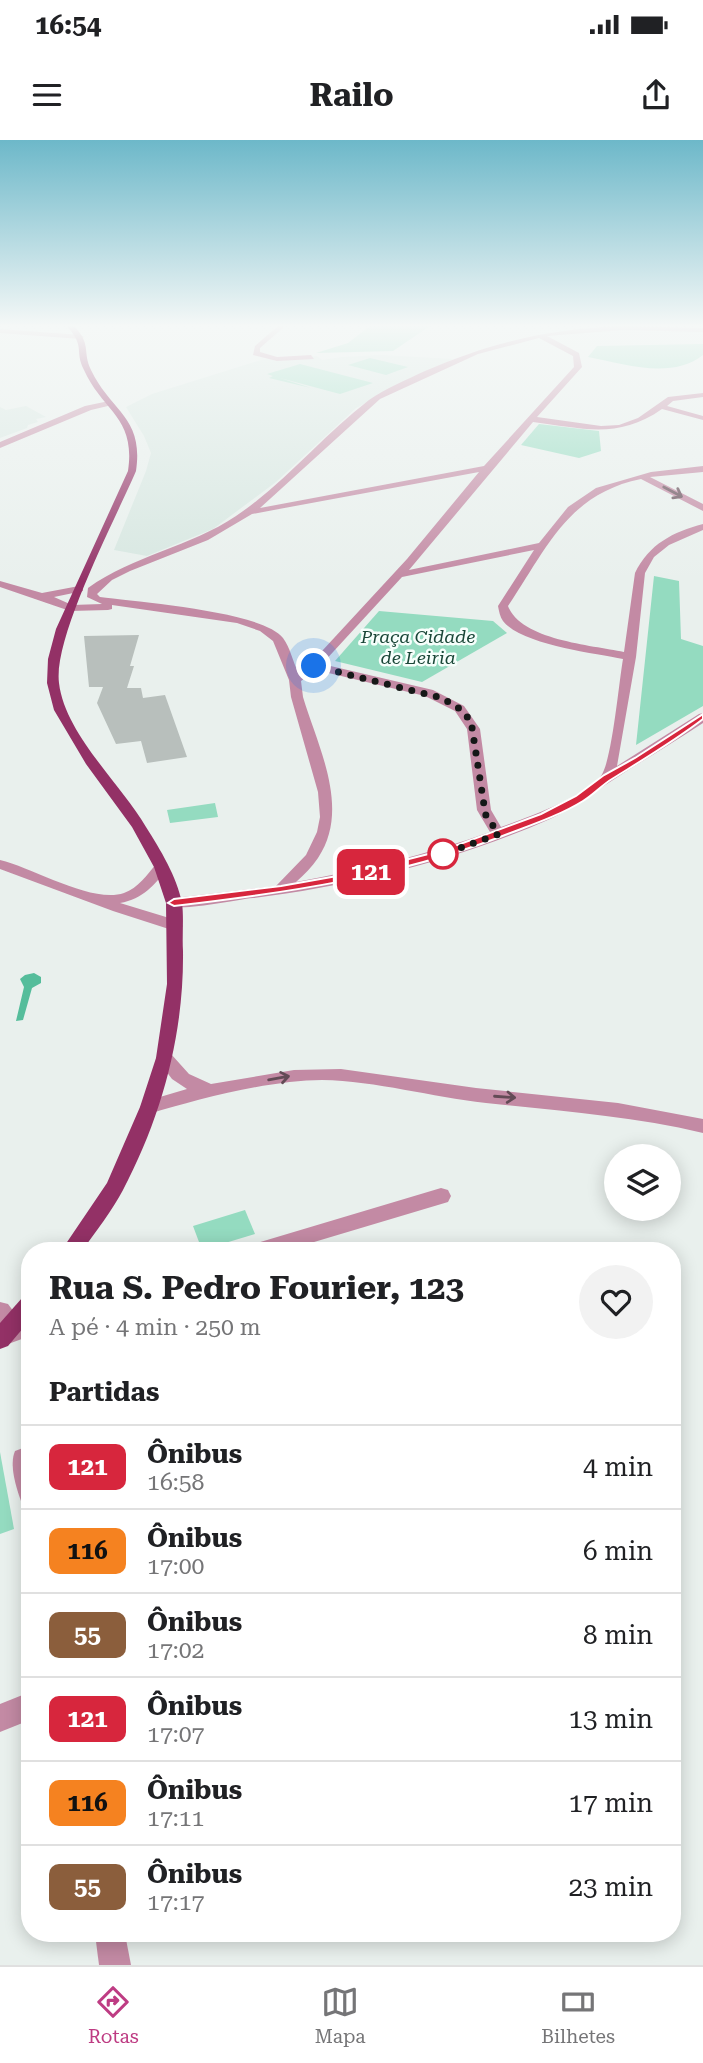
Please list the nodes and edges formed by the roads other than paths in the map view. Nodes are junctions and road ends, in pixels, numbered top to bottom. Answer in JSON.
{"nodes":[{"id":1,"x":80,"y":411,"type":"edge"},
{"id":2,"x":114,"y":411,"type":"edge"},
{"id":3,"x":361,"y":411,"type":"edge"},
{"id":4,"x":537,"y":411,"type":"edge"},
{"id":5,"x":652,"y":411,"type":"edge"},
{"id":6,"x":678,"y":411,"type":"edge"},
{"id":7,"x":703,"y":418,"type":"edge"},
{"id":8,"x":530,"y":419,"type":"junction"},
{"id":9,"x":0,"y":445,"type":"edge"},
{"id":10,"x":487,"y":468,"type":"junction"},
{"id":11,"x":703,"y":470,"type":"edge"},
{"id":12,"x":643,"y":477,"type":"junction"},
{"id":13,"x":703,"y":508,"type":"edge"},
{"id":14,"x":249,"y":511,"type":"junction"},
{"id":15,"x":703,"y":527,"type":"edge"},
{"id":16,"x":545,"y":544,"type":"junction"},
{"id":17,"x":120,"y":573,"type":"junction"},
{"id":18,"x":86,"y":575,"type":"junction"},
{"id":19,"x":396,"y":575,"type":"junction"},
{"id":20,"x":0,"y":583,"type":"edge"},
{"id":21,"x":79,"y":589,"type":"junction"},
{"id":22,"x":42,"y":596,"type":"junction"},
{"id":23,"x":94,"y":603,"type":"junction"},
{"id":24,"x":70,"y":608,"type":"junction"},
{"id":25,"x":630,"y":657,"type":"junction"},
{"id":26,"x":314,"y":666,"type":"junction"},
{"id":27,"x":295,"y":680,"type":"junction"},
{"id":28,"x":703,"y":717,"type":"edge"},
{"id":29,"x":617,"y":743,"type":"junction"},
{"id":30,"x":648,"y":754,"type":"junction"},
{"id":31,"x":608,"y":777,"type":"junction"},
{"id":32,"x":499,"y":834,"type":"junction"},
{"id":33,"x":312,"y":857,"type":"junction"},
{"id":34,"x":0,"y":864,"type":"edge"},
{"id":35,"x":161,"y":867,"type":"junction"},
{"id":36,"x":354,"y":877,"type":"junction"},
{"id":37,"x":281,"y":890,"type":"junction"},
{"id":38,"x":98,"y":898,"type":"junction"},
{"id":39,"x":174,"y":903,"type":"junction"},
{"id":40,"x":175,"y":926,"type":"junction"},
{"id":41,"x":165,"y":1058,"type":"junction"},
{"id":42,"x":212,"y":1091,"type":"junction"},
{"id":43,"x":149,"y":1107,"type":"junction"},
{"id":44,"x":703,"y":1126,"type":"edge"},
{"id":45,"x":441,"y":1196,"type":"dead end"},
{"id":46,"x":77,"y":1242,"type":"edge"},
{"id":47,"x":287,"y":1242,"type":"edge"},
{"id":48,"x":21,"y":1314,"type":"edge"},
{"id":49,"x":7,"y":1329,"type":"edge"},
{"id":50,"x":21,"y":1710,"type":"edge"},
{"id":51,"x":0,"y":1718,"type":"edge"},
{"id":52,"x":112,"y":1942,"type":"edge"},
{"id":53,"x":116,"y":1965,"type":"edge"}],
"edges":[{"from":1,"to":9,"type":"street"},
{"from":2,"to":18,"type":"main road"},
{"from":3,"to":14,"type":"street"},
{"from":4,"to":8,"type":"street"},
{"from":5,"to":8,"type":"street"},
{"from":6,"to":7,"type":"street"},
{"from":8,"to":10,"type":"street"},
{"from":10,"to":14,"type":"street"},
{"from":10,"to":19,"type":"street"},
{"from":11,"to":12,"type":"street"},
{"from":12,"to":13,"type":"street","one_way":true},
{"from":12,"to":16,"type":"street"},
{"from":14,"to":17,"type":"street"},
{"from":15,"to":25,"type":"street"},
{"from":16,"to":19,"type":"street"},
{"from":16,"to":25,"type":"street"},
{"from":17,"to":18,"type":"street"},
{"from":17,"to":23,"type":"street"},
{"from":18,"to":21,"type":"main road"},
{"from":19,"to":26,"type":"street"},
{"from":20,"to":22,"type":"street"},
{"from":21,"to":22,"type":"street"},
{"from":21,"to":24,"type":"main road"},
{"from":22,"to":24,"type":"street"},
{"from":23,"to":24,"type":"street"},
{"from":23,"to":27,"type":"street"},
{"from":24,"to":35,"type":"main road"},
{"from":25,"to":29,"type":"street"},
{"from":26,"to":27,"type":"street"},
{"from":26,"to":32,"type":"street"},
{"from":27,"to":33,"type":"street"},
{"from":28,"to":30,"type":"street"},
{"from":29,"to":30,"type":"street"},
{"from":29,"to":31,"type":"street"},
{"from":30,"to":31,"type":"street"},
{"from":31,"to":32,"type":"street"},
{"from":32,"to":36,"type":"street"},
{"from":33,"to":36,"type":"street"},
{"from":33,"to":37,"type":"street"},
{"from":34,"to":38,"type":"street"},
{"from":35,"to":38,"type":"street"},
{"from":35,"to":39,"type":"main road"},
{"from":36,"to":37,"type":"street"},
{"from":37,"to":39,"type":"street"},
{"from":38,"to":40,"type":"street"},
{"from":39,"to":40,"type":"main road"},
{"from":40,"to":41,"type":"main road"},
{"from":41,"to":42,"type":"street"},
{"from":41,"to":43,"type":"main road"},
{"from":42,"to":43,"type":"street"},
{"from":42,"to":44,"type":"street","one_way":true},
{"from":43,"to":46,"type":"main road"},
{"from":45,"to":47,"type":"street"},
{"from":48,"to":49,"type":"main road"},
{"from":50,"to":51,"type":"street"},
{"from":52,"to":53,"type":"street"}]}
